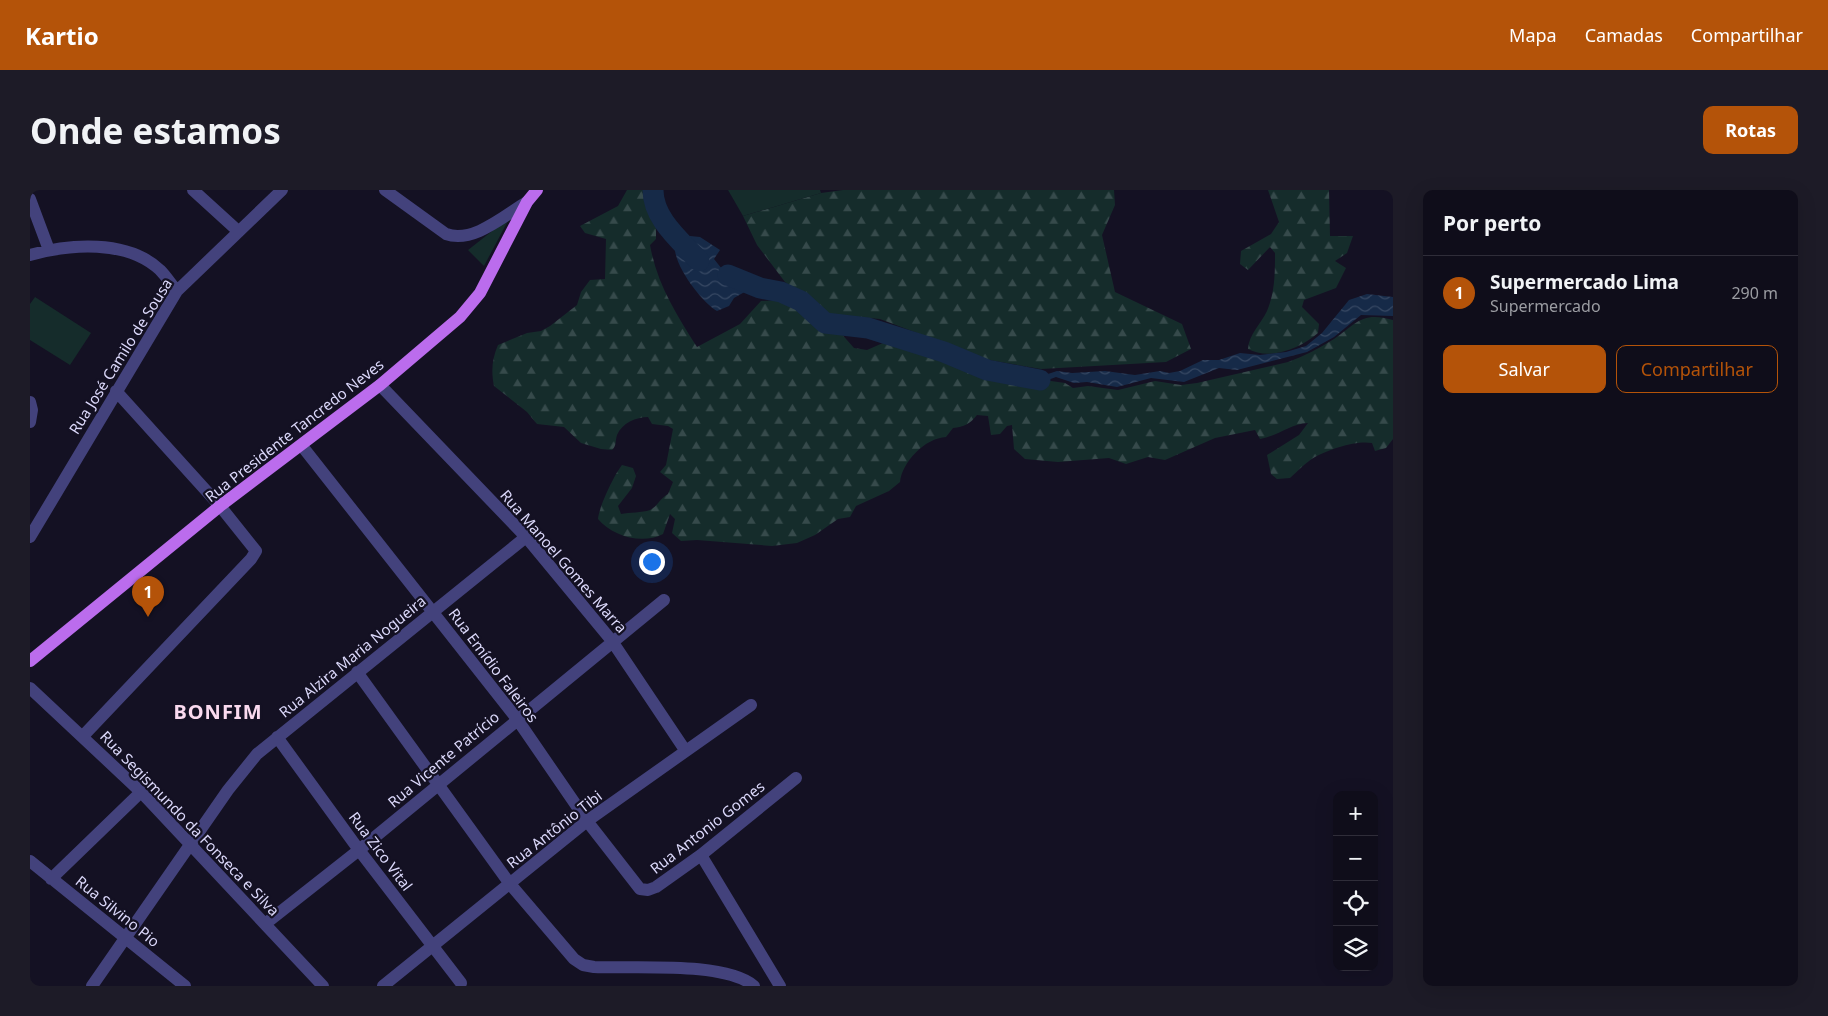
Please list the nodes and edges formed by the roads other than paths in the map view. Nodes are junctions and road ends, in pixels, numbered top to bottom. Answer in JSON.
{"nodes":[{"id":1,"x":193,"y":190,"type":"edge"},
{"id":2,"x":282,"y":190,"type":"edge"},
{"id":3,"x":386,"y":190,"type":"edge"},
{"id":4,"x":531,"y":194,"type":"edge"},
{"id":5,"x":30,"y":199,"type":"edge"},
{"id":6,"x":238,"y":231,"type":"junction"},
{"id":7,"x":49,"y":250,"type":"junction"},
{"id":8,"x":30,"y":255,"type":"edge"},
{"id":9,"x":177,"y":291,"type":"junction"},
{"id":10,"x":380,"y":385,"type":"junction"},
{"id":11,"x":116,"y":391,"type":"junction"},
{"id":12,"x":30,"y":402,"type":"edge"},
{"id":13,"x":30,"y":422,"type":"edge"},
{"id":14,"x":302,"y":446,"type":"junction"},
{"id":15,"x":220,"y":506,"type":"junction"},
{"id":16,"x":30,"y":536,"type":"edge"},
{"id":17,"x":526,"y":537,"type":"junction"},
{"id":18,"x":664,"y":600,"type":"dead end"},
{"id":19,"x":434,"y":612,"type":"junction"},
{"id":20,"x":612,"y":641,"type":"junction"},
{"id":21,"x":30,"y":661,"type":"edge"},
{"id":22,"x":357,"y":672,"type":"junction"},
{"id":23,"x":30,"y":688,"type":"edge"},
{"id":24,"x":751,"y":706,"type":"dead end"},
{"id":25,"x":517,"y":719,"type":"junction"},
{"id":26,"x":83,"y":736,"type":"junction"},
{"id":27,"x":277,"y":737,"type":"junction"},
{"id":28,"x":685,"y":750,"type":"junction"},
{"id":29,"x":796,"y":778,"type":"dead end"},
{"id":30,"x":438,"y":784,"type":"junction"},
{"id":31,"x":141,"y":792,"type":"junction"},
{"id":32,"x":587,"y":821,"type":"junction"},
{"id":33,"x":190,"y":845,"type":"junction"},
{"id":34,"x":358,"y":850,"type":"junction"},
{"id":35,"x":701,"y":854,"type":"junction"},
{"id":36,"x":30,"y":861,"type":"edge"},
{"id":37,"x":51,"y":878,"type":"junction"},
{"id":38,"x":510,"y":884,"type":"junction"},
{"id":39,"x":636,"y":885,"type":"joint"},
{"id":40,"x":265,"y":924,"type":"junction"},
{"id":41,"x":124,"y":938,"type":"junction"},
{"id":42,"x":433,"y":945,"type":"junction"},
{"id":43,"x":462,"y":983,"type":"dead end"},
{"id":44,"x":92,"y":986,"type":"edge"},
{"id":45,"x":185,"y":986,"type":"edge"},
{"id":46,"x":323,"y":986,"type":"edge"},
{"id":47,"x":383,"y":986,"type":"edge"},
{"id":48,"x":754,"y":986,"type":"edge"},
{"id":49,"x":780,"y":986,"type":"edge"}],
"edges":[{"from":1,"to":6,"type":"street"},
{"from":2,"to":6,"type":"street","name":"Rua José Camilo de Sousa"},
{"from":3,"to":4,"type":"street"},
{"from":4,"to":10,"type":"main road","name":"Rua Presidente Tancredo Neves"},
{"from":5,"to":7,"type":"street"},
{"from":6,"to":9,"type":"street","name":"Rua José Camilo de Sousa"},
{"from":7,"to":8,"type":"street"},
{"from":7,"to":9,"type":"street"},
{"from":9,"to":11,"type":"street","name":"Rua José Camilo de Sousa"},
{"from":10,"to":14,"type":"main road","name":"Rua Presidente Tancredo Neves"},
{"from":10,"to":17,"type":"street","name":"Rua Manoel Gomes Marra"},
{"from":11,"to":15,"type":"street"},
{"from":11,"to":16,"type":"street","name":"Rua José Camilo de Sousa"},
{"from":12,"to":13,"type":"street"},
{"from":14,"to":15,"type":"main road","name":"Rua Presidente Tancredo Neves"},
{"from":14,"to":19,"type":"street","name":"Rua Emídio Faleiros"},
{"from":15,"to":21,"type":"main road","name":"Rua Presidente Tancredo Neves"},
{"from":15,"to":26,"type":"street"},
{"from":17,"to":19,"type":"street","name":"Rua Alzira Maria Nogueira"},
{"from":17,"to":20,"type":"street","name":"Rua Manoel Gomes Marra"},
{"from":18,"to":20,"type":"street","name":"Rua Vicente Patrício"},
{"from":19,"to":22,"type":"street","name":"Rua Alzira Maria Nogueira"},
{"from":19,"to":25,"type":"street","name":"Rua Emídio Faleiros"},
{"from":20,"to":25,"type":"street","name":"Rua Vicente Patrício"},
{"from":20,"to":28,"type":"street","name":"Rua Manoel Gomes Marra"},
{"from":22,"to":27,"type":"street","name":"Rua Alzira Maria Nogueira"},
{"from":22,"to":30,"type":"street"},
{"from":23,"to":26,"type":"street","name":"Rua Segismundo da Fonseca e Silva"},
{"from":24,"to":28,"type":"street","name":"Rua Antônio Tibi"},
{"from":25,"to":30,"type":"street","name":"Rua Vicente Patrício"},
{"from":25,"to":32,"type":"street","name":"Rua Emídio Faleiros"},
{"from":26,"to":31,"type":"street","name":"Rua Segismundo da Fonseca e Silva"},
{"from":27,"to":33,"type":"street","name":"Rua Alzira Maria Nogueira"},
{"from":27,"to":34,"type":"street","name":"Rua Zico Vital"},
{"from":28,"to":32,"type":"street","name":"Rua Antônio Tibi"},
{"from":29,"to":35,"type":"street","name":"Rua Antonio Gomes"},
{"from":30,"to":34,"type":"street","name":"Rua Vicente Patrício"},
{"from":30,"to":38,"type":"street"},
{"from":31,"to":33,"type":"street","name":"Rua Segismundo da Fonseca e Silva"},
{"from":31,"to":37,"type":"street"},
{"from":32,"to":38,"type":"street","name":"Rua Antônio Tibi"},
{"from":32,"to":39,"type":"street","name":"Rua Emídio Faleiros"},
{"from":33,"to":40,"type":"street","name":"Rua Segismundo da Fonseca e Silva"},
{"from":33,"to":41,"type":"street","name":"Rua Alzira Maria Nogueira"},
{"from":34,"to":40,"type":"street","name":"Rua Vicente Patrício"},
{"from":34,"to":42,"type":"street","name":"Rua Zico Vital"},
{"from":35,"to":39,"type":"street","name":"Rua Antonio Gomes"},
{"from":35,"to":49,"type":"street"},
{"from":36,"to":37,"type":"street","name":"Rua Silvino Pio"},
{"from":37,"to":41,"type":"street","name":"Rua Silvino Pio"},
{"from":38,"to":42,"type":"street","name":"Rua Antônio Tibi"},
{"from":38,"to":48,"type":"street"},
{"from":40,"to":46,"type":"street","name":"Rua Segismundo da Fonseca e Silva"},
{"from":41,"to":44,"type":"street","name":"Rua Alzira Maria Nogueira"},
{"from":41,"to":45,"type":"street","name":"Rua Silvino Pio"},
{"from":42,"to":43,"type":"street","name":"Rua Zico Vital"},
{"from":42,"to":47,"type":"street","name":"Rua Antônio Tibi"}]}
